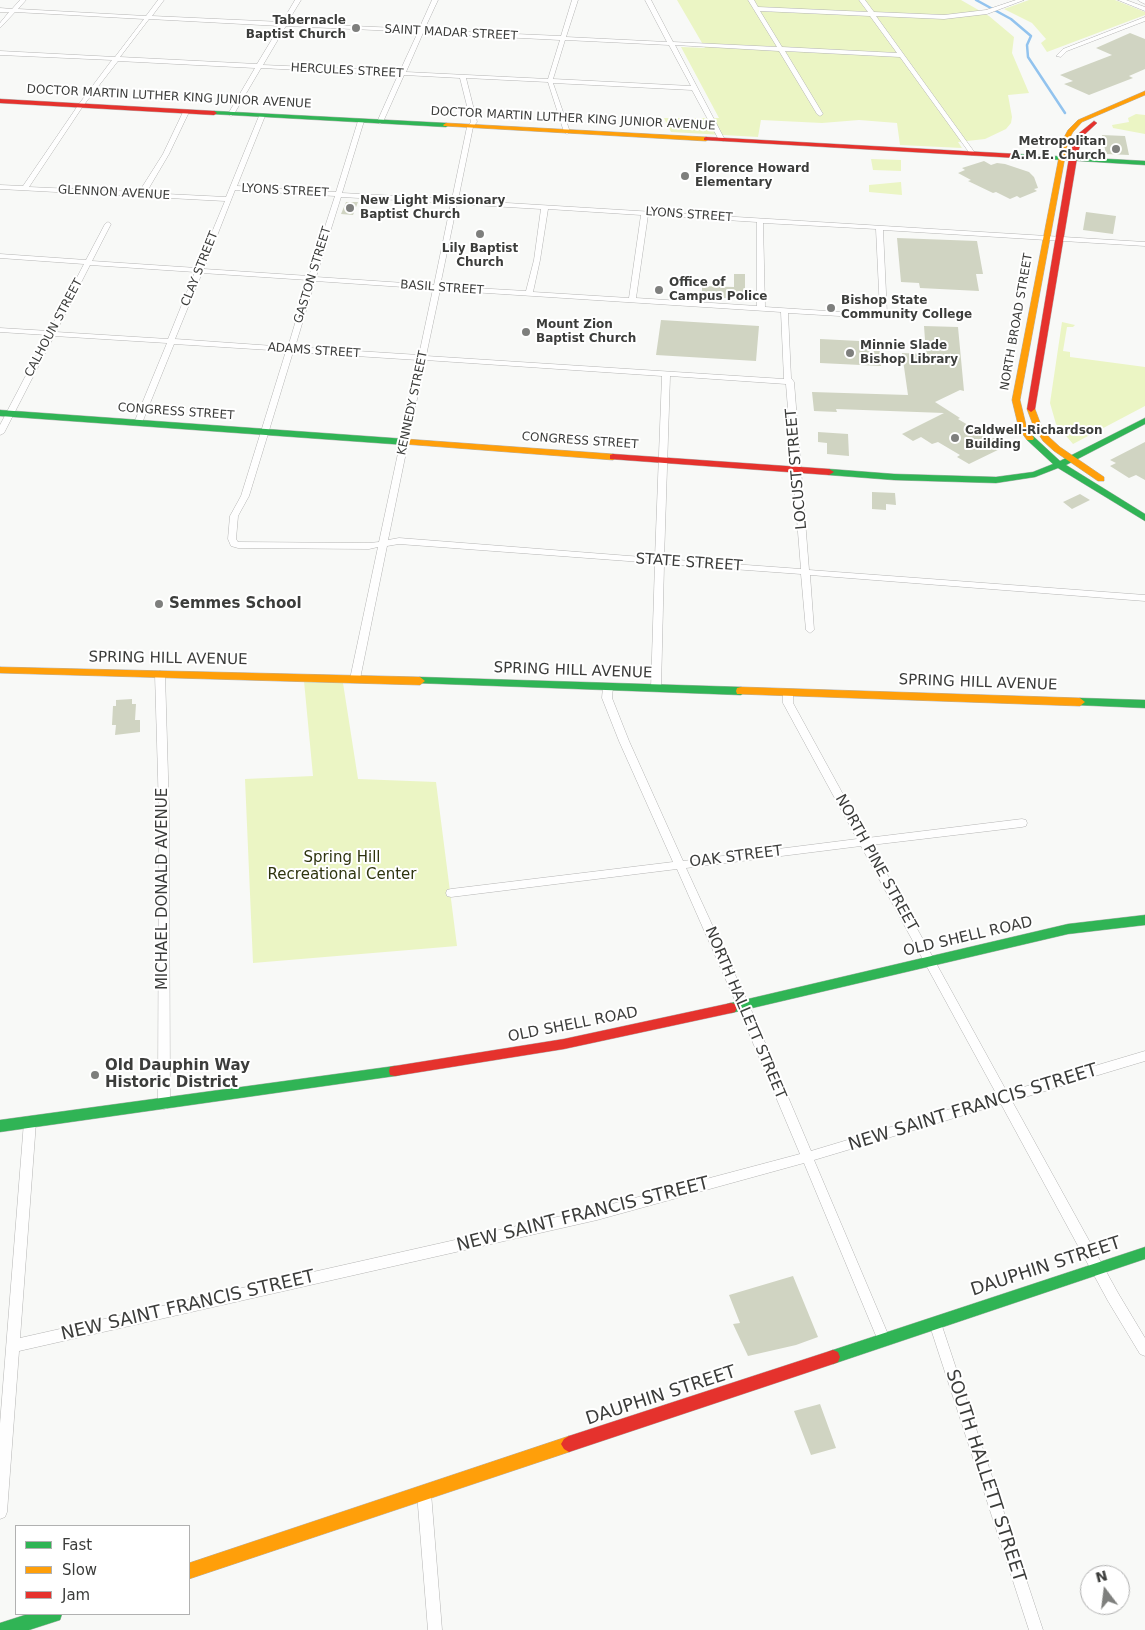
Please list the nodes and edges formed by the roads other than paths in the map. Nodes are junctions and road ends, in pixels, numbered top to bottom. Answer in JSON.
{"nodes":[{"id":1,"x":23,"y":0,"type":"edge"},
{"id":2,"x":161,"y":0,"type":"edge"},
{"id":3,"x":298,"y":0,"type":"edge"},
{"id":4,"x":436,"y":0,"type":"edge"},
{"id":5,"x":575,"y":0,"type":"edge"},
{"id":6,"x":648,"y":0,"type":"edge"},
{"id":7,"x":751,"y":0,"type":"edge"},
{"id":8,"x":862,"y":0,"type":"edge"},
{"id":9,"x":1021,"y":0,"type":"edge"},
{"id":10,"x":1121,"y":0,"type":"edge"},
{"id":11,"x":1141,"y":0,"type":"edge"},
{"id":12,"x":1145,"y":2,"type":"edge"},
{"id":13,"x":756,"y":9,"type":"junction"},
{"id":14,"x":0,"y":10,"type":"edge"},
{"id":15,"x":1145,"y":10,"type":"edge"},
{"id":16,"x":13,"y":11,"type":"junction"},
{"id":17,"x":872,"y":14,"type":"junction"},
{"id":18,"x":148,"y":17,"type":"junction"},
{"id":19,"x":1145,"y":19,"type":"edge"},
{"id":20,"x":284,"y":24,"type":"junction"},
{"id":21,"x":0,"y":26,"type":"edge"},
{"id":22,"x":421,"y":31,"type":"junction"},
{"id":23,"x":562,"y":38,"type":"junction"},
{"id":24,"x":671,"y":44,"type":"junction"},
{"id":25,"x":782,"y":49,"type":"junction"},
{"id":26,"x":0,"y":53,"type":"edge"},
{"id":27,"x":902,"y":55,"type":"junction"},
{"id":28,"x":1059,"y":56,"type":"dead end"},
{"id":29,"x":117,"y":59,"type":"junction"},
{"id":30,"x":259,"y":66,"type":"junction"},
{"id":31,"x":402,"y":74,"type":"junction"},
{"id":32,"x":462,"y":77,"type":"junction"},
{"id":33,"x":550,"y":81,"type":"junction"},
{"id":34,"x":694,"y":88,"type":"junction"},
{"id":35,"x":1145,"y":93,"type":"edge"},
{"id":36,"x":1145,"y":100,"type":"edge"},
{"id":37,"x":0,"y":101,"type":"edge"},
{"id":38,"x":82,"y":105,"type":"junction"},
{"id":39,"x":186,"y":112,"type":"junction"},
{"id":40,"x":231,"y":114,"type":"junction"},
{"id":41,"x":820,"y":114,"type":"dead end"},
{"id":42,"x":262,"y":116,"type":"junction"},
{"id":43,"x":361,"y":121,"type":"junction"},
{"id":44,"x":380,"y":122,"type":"junction"},
{"id":45,"x":470,"y":127,"type":"junction"},
{"id":46,"x":567,"y":132,"type":"junction"},
{"id":47,"x":722,"y":140,"type":"junction"},
{"id":48,"x":974,"y":154,"type":"junction"},
{"id":49,"x":1067,"y":159,"type":"junction"},
{"id":50,"x":1145,"y":163,"type":"edge"},
{"id":51,"x":0,"y":188,"type":"edge"},
{"id":52,"x":233,"y":188,"type":"junction"},
{"id":53,"x":24,"y":189,"type":"junction"},
{"id":54,"x":337,"y":194,"type":"junction"},
{"id":55,"x":141,"y":195,"type":"junction"},
{"id":56,"x":228,"y":199,"type":"junction"},
{"id":57,"x":456,"y":201,"type":"junction"},
{"id":58,"x":545,"y":206,"type":"junction"},
{"id":59,"x":645,"y":213,"type":"junction"},
{"id":60,"x":760,"y":220,"type":"junction"},
{"id":61,"x":108,"y":224,"type":"dead end"},
{"id":62,"x":879,"y":227,"type":"junction"},
{"id":63,"x":1046,"y":237,"type":"junction"},
{"id":64,"x":1059,"y":238,"type":"junction"},
{"id":65,"x":1145,"y":244,"type":"edge"},
{"id":66,"x":0,"y":256,"type":"edge"},
{"id":67,"x":88,"y":262,"type":"junction"},
{"id":68,"x":199,"y":270,"type":"junction"},
{"id":69,"x":312,"y":279,"type":"junction"},
{"id":70,"x":438,"y":288,"type":"junction"},
{"id":71,"x":529,"y":293,"type":"junction"},
{"id":72,"x":632,"y":300,"type":"junction"},
{"id":73,"x":760,"y":308,"type":"junction"},
{"id":74,"x":784,"y":310,"type":"junction"},
{"id":75,"x":0,"y":330,"type":"edge"},
{"id":76,"x":51,"y":334,"type":"junction"},
{"id":77,"x":171,"y":342,"type":"junction"},
{"id":78,"x":291,"y":349,"type":"junction"},
{"id":79,"x":423,"y":358,"type":"junction"},
{"id":80,"x":666,"y":374,"type":"junction"},
{"id":81,"x":790,"y":382,"type":"junction"},
{"id":82,"x":5,"y":414,"type":"edge"},
{"id":83,"x":1145,"y":421,"type":"edge"},
{"id":84,"x":138,"y":423,"type":"junction"},
{"id":85,"x":264,"y":432,"type":"junction"},
{"id":86,"x":0,"y":433,"type":"edge"},
{"id":87,"x":405,"y":442,"type":"junction"},
{"id":88,"x":1070,"y":459,"type":"junction"},
{"id":89,"x":662,"y":461,"type":"junction"},
{"id":90,"x":1059,"y":465,"type":"junction"},
{"id":91,"x":797,"y":470,"type":"junction"},
{"id":92,"x":1145,"y":506,"type":"edge"},
{"id":93,"x":1145,"y":518,"type":"edge"},
{"id":94,"x":234,"y":544,"type":"joint"},
{"id":95,"x":384,"y":544,"type":"junction"},
{"id":96,"x":659,"y":560,"type":"junction"},
{"id":97,"x":806,"y":572,"type":"junction"},
{"id":98,"x":1145,"y":598,"type":"edge"},
{"id":99,"x":810,"y":630,"type":"dead end"},
{"id":100,"x":0,"y":670,"type":"edge"},
{"id":101,"x":160,"y":674,"type":"junction"},
{"id":102,"x":355,"y":679,"type":"junction"},
{"id":103,"x":608,"y":687,"type":"junction"},
{"id":104,"x":656,"y":688,"type":"junction"},
{"id":105,"x":788,"y":692,"type":"junction"},
{"id":106,"x":1145,"y":704,"type":"edge"},
{"id":107,"x":1022,"y":822,"type":"dead end"},
{"id":108,"x":864,"y":841,"type":"junction"},
{"id":109,"x":680,"y":864,"type":"junction"},
{"id":110,"x":451,"y":893,"type":"dead end"},
{"id":111,"x":1145,"y":920,"type":"edge"},
{"id":112,"x":930,"y":962,"type":"junction"},
{"id":113,"x":743,"y":1005,"type":"junction"},
{"id":114,"x":1145,"y":1056,"type":"edge"},
{"id":115,"x":1004,"y":1098,"type":"junction"},
{"id":116,"x":164,"y":1104,"type":"junction"},
{"id":117,"x":30,"y":1122,"type":"junction"},
{"id":118,"x":0,"y":1126,"type":"edge"},
{"id":119,"x":807,"y":1157,"type":"junction"},
{"id":120,"x":1145,"y":1253,"type":"edge"},
{"id":121,"x":1097,"y":1269,"type":"junction"},
{"id":122,"x":935,"y":1323,"type":"junction"},
{"id":123,"x":884,"y":1340,"type":"junction"},
{"id":124,"x":13,"y":1346,"type":"junction"},
{"id":125,"x":1145,"y":1350,"type":"edge"},
{"id":126,"x":424,"y":1493,"type":"junction"},
{"id":127,"x":0,"y":1512,"type":"edge"},
{"id":128,"x":190,"y":1571,"type":"edge"},
{"id":129,"x":51,"y":1615,"type":"edge"},
{"id":130,"x":2,"y":1630,"type":"edge"},
{"id":131,"x":436,"y":1630,"type":"edge"},
{"id":132,"x":1036,"y":1630,"type":"edge"}],
"edges":[{"from":1,"to":16,"type":"street"},
{"from":2,"to":18,"type":"street"},
{"from":3,"to":20,"type":"street"},
{"from":4,"to":22,"type":"street"},
{"from":5,"to":23,"type":"street"},
{"from":6,"to":24,"type":"street"},
{"from":7,"to":13,"type":"street"},
{"from":8,"to":17,"type":"street"},
{"from":9,"to":17,"type":"street"},
{"from":10,"to":15,"type":"street"},
{"from":11,"to":12,"type":"street"},
{"from":13,"to":17,"type":"street"},
{"from":13,"to":25,"type":"street"},
{"from":14,"to":16,"type":"street","name":"SAINT MADAR STREET"},
{"from":16,"to":18,"type":"street","name":"SAINT MADAR STREET"},
{"from":16,"to":21,"type":"street"},
{"from":17,"to":27,"type":"street"},
{"from":18,"to":20,"type":"street","name":"SAINT MADAR STREET"},
{"from":18,"to":29,"type":"street"},
{"from":19,"to":28,"type":"street"},
{"from":20,"to":22,"type":"street","name":"SAINT MADAR STREET"},
{"from":20,"to":30,"type":"street"},
{"from":22,"to":23,"type":"street","name":"SAINT MADAR STREET"},
{"from":22,"to":31,"type":"street"},
{"from":23,"to":24,"type":"street","name":"SAINT MADAR STREET"},
{"from":23,"to":33,"type":"street"},
{"from":24,"to":25,"type":"street","name":"SAINT MADAR STREET"},
{"from":24,"to":34,"type":"street"},
{"from":25,"to":27,"type":"street","name":"SAINT MADAR STREET"},
{"from":25,"to":41,"type":"street"},
{"from":26,"to":29,"type":"street","name":"HERCULES STREET"},
{"from":27,"to":48,"type":"street"},
{"from":29,"to":30,"type":"street","name":"HERCULES STREET"},
{"from":29,"to":38,"type":"street"},
{"from":30,"to":31,"type":"street","name":"HERCULES STREET"},
{"from":30,"to":40,"type":"street"},
{"from":31,"to":32,"type":"street","name":"HERCULES STREET"},
{"from":31,"to":44,"type":"street"},
{"from":32,"to":33,"type":"street","name":"HERCULES STREET"},
{"from":32,"to":45,"type":"street","name":"KENNEDY STREET"},
{"from":33,"to":34,"type":"street","name":"HERCULES STREET"},
{"from":33,"to":46,"type":"street"},
{"from":34,"to":47,"type":"street"},
{"from":35,"to":49,"type":"main road"},
{"from":36,"to":49,"type":"main road"},
{"from":37,"to":38,"type":"main road","name":"DOCTOR MARTIN LUTHER KING JUNIOR AVENUE"},
{"from":38,"to":39,"type":"main road","name":"DOCTOR MARTIN LUTHER KING JUNIOR AVENUE"},
{"from":38,"to":53,"type":"street"},
{"from":39,"to":40,"type":"main road","name":"DOCTOR MARTIN LUTHER KING JUNIOR AVENUE"},
{"from":39,"to":55,"type":"street"},
{"from":40,"to":42,"type":"main road","name":"DOCTOR MARTIN LUTHER KING JUNIOR AVENUE"},
{"from":42,"to":43,"type":"main road","name":"DOCTOR MARTIN LUTHER KING JUNIOR AVENUE"},
{"from":42,"to":52,"type":"street","name":"CLAY STREET"},
{"from":43,"to":44,"type":"main road","name":"DOCTOR MARTIN LUTHER KING JUNIOR AVENUE"},
{"from":43,"to":54,"type":"street","name":"GASTON STREET"},
{"from":44,"to":45,"type":"main road","name":"DOCTOR MARTIN LUTHER KING JUNIOR AVENUE"},
{"from":45,"to":46,"type":"main road","name":"DOCTOR MARTIN LUTHER KING JUNIOR AVENUE"},
{"from":45,"to":57,"type":"street","name":"KENNEDY STREET"},
{"from":46,"to":47,"type":"main road","name":"DOCTOR MARTIN LUTHER KING JUNIOR AVENUE"},
{"from":47,"to":48,"type":"main road","name":"DOCTOR MARTIN LUTHER KING JUNIOR AVENUE"},
{"from":48,"to":49,"type":"main road","name":"DOCTOR MARTIN LUTHER KING JUNIOR AVENUE"},
{"from":49,"to":50,"type":"main road","name":"DOCTOR MARTIN LUTHER KING JUNIOR AVENUE"},
{"from":49,"to":63,"type":"main road","name":"NORTH BROAD STREET"},
{"from":49,"to":64,"type":"main road","name":"NORTH BROAD STREET"},
{"from":51,"to":53,"type":"street","name":"GLENNON AVENUE"},
{"from":52,"to":54,"type":"street","name":"LYONS STREET"},
{"from":52,"to":56,"type":"street","name":"CLAY STREET"},
{"from":53,"to":55,"type":"street","name":"GLENNON AVENUE"},
{"from":54,"to":57,"type":"street","name":"LYONS STREET"},
{"from":54,"to":69,"type":"street","name":"GASTON STREET"},
{"from":55,"to":56,"type":"street","name":"GLENNON AVENUE"},
{"from":56,"to":68,"type":"street","name":"CLAY STREET"},
{"from":57,"to":58,"type":"street","name":"LYONS STREET"},
{"from":57,"to":70,"type":"street","name":"KENNEDY STREET"},
{"from":58,"to":59,"type":"street","name":"LYONS STREET"},
{"from":58,"to":71,"type":"street"},
{"from":59,"to":60,"type":"street","name":"LYONS STREET"},
{"from":59,"to":72,"type":"street"},
{"from":60,"to":62,"type":"street","name":"LYONS STREET"},
{"from":60,"to":73,"type":"street"},
{"from":61,"to":67,"type":"street","name":"CALHOUN STREET"},
{"from":62,"to":63,"type":"street","name":"LYONS STREET"},
{"from":62,"to":74,"type":"street","name":"BASIL STREET"},
{"from":63,"to":64,"type":"street","name":"LYONS STREET"},
{"from":63,"to":90,"type":"main road","name":"NORTH BROAD STREET"},
{"from":64,"to":65,"type":"street","name":"LYONS STREET"},
{"from":64,"to":88,"type":"main road","name":"NORTH BROAD STREET"},
{"from":66,"to":67,"type":"street","name":"BASIL STREET"},
{"from":67,"to":68,"type":"street","name":"BASIL STREET"},
{"from":67,"to":76,"type":"street","name":"CALHOUN STREET"},
{"from":68,"to":69,"type":"street","name":"BASIL STREET"},
{"from":68,"to":77,"type":"street","name":"CLAY STREET"},
{"from":69,"to":70,"type":"street","name":"BASIL STREET"},
{"from":69,"to":78,"type":"street","name":"GASTON STREET"},
{"from":70,"to":71,"type":"street","name":"BASIL STREET"},
{"from":70,"to":79,"type":"street","name":"KENNEDY STREET"},
{"from":71,"to":72,"type":"street","name":"BASIL STREET"},
{"from":72,"to":73,"type":"street","name":"BASIL STREET"},
{"from":73,"to":74,"type":"street","name":"BASIL STREET"},
{"from":74,"to":81,"type":"street","name":"LOCUST STREET"},
{"from":75,"to":76,"type":"street","name":"ADAMS STREET"},
{"from":76,"to":77,"type":"street","name":"ADAMS STREET"},
{"from":76,"to":82,"type":"street","name":"CALHOUN STREET"},
{"from":77,"to":78,"type":"street","name":"ADAMS STREET"},
{"from":77,"to":84,"type":"street","name":"CLAY STREET"},
{"from":78,"to":79,"type":"street","name":"ADAMS STREET"},
{"from":78,"to":85,"type":"street","name":"GASTON STREET"},
{"from":79,"to":80,"type":"street","name":"ADAMS STREET"},
{"from":79,"to":87,"type":"street","name":"KENNEDY STREET"},
{"from":80,"to":81,"type":"street"},
{"from":80,"to":89,"type":"street"},
{"from":81,"to":91,"type":"street","name":"LOCUST STREET"},
{"from":82,"to":84,"type":"main road","name":"CONGRESS STREET"},
{"from":82,"to":86,"type":"street","name":"CALHOUN STREET"},
{"from":83,"to":88,"type":"main road","name":"CONGRESS STREET"},
{"from":84,"to":85,"type":"main road","name":"CONGRESS STREET"},
{"from":85,"to":87,"type":"main road","name":"CONGRESS STREET"},
{"from":85,"to":94,"type":"street","name":"GASTON STREET"},
{"from":87,"to":89,"type":"main road","name":"CONGRESS STREET"},
{"from":87,"to":95,"type":"street","name":"KENNEDY STREET"},
{"from":88,"to":90,"type":"main road","name":"CONGRESS STREET"},
{"from":88,"to":92,"type":"main road","name":"NORTH BROAD STREET"},
{"from":89,"to":91,"type":"main road","name":"CONGRESS STREET"},
{"from":89,"to":96,"type":"street"},
{"from":90,"to":91,"type":"main road","name":"CONGRESS STREET"},
{"from":90,"to":93,"type":"main road","name":"NORTH BROAD STREET"},
{"from":91,"to":97,"type":"street","name":"LOCUST STREET"},
{"from":94,"to":95,"type":"street","name":"STATE STREET"},
{"from":95,"to":96,"type":"street","name":"STATE STREET"},
{"from":95,"to":102,"type":"street","name":"KENNEDY STREET"},
{"from":96,"to":97,"type":"street","name":"STATE STREET"},
{"from":96,"to":104,"type":"street"},
{"from":97,"to":98,"type":"street","name":"STATE STREET"},
{"from":97,"to":99,"type":"street","name":"LOCUST STREET"},
{"from":100,"to":101,"type":"main road","name":"SPRING HILL AVENUE"},
{"from":101,"to":102,"type":"main road","name":"SPRING HILL AVENUE"},
{"from":101,"to":116,"type":"street","name":"MICHAEL DONALD AVENUE"},
{"from":102,"to":103,"type":"main road","name":"SPRING HILL AVENUE"},
{"from":103,"to":104,"type":"main road","name":"SPRING HILL AVENUE"},
{"from":103,"to":109,"type":"street","name":"NORTH HALLETT STREET"},
{"from":104,"to":105,"type":"main road","name":"SPRING HILL AVENUE"},
{"from":105,"to":106,"type":"main road","name":"SPRING HILL AVENUE"},
{"from":105,"to":108,"type":"street","name":"NORTH PINE STREET"},
{"from":107,"to":108,"type":"street","name":"OAK STREET"},
{"from":108,"to":109,"type":"street","name":"OAK STREET"},
{"from":108,"to":112,"type":"street","name":"NORTH PINE STREET"},
{"from":109,"to":110,"type":"street","name":"OAK STREET"},
{"from":109,"to":113,"type":"street","name":"NORTH HALLETT STREET"},
{"from":111,"to":112,"type":"main road","name":"OLD SHELL ROAD"},
{"from":112,"to":113,"type":"main road","name":"OLD SHELL ROAD"},
{"from":112,"to":115,"type":"street","name":"NORTH PINE STREET"},
{"from":113,"to":116,"type":"main road","name":"OLD SHELL ROAD"},
{"from":113,"to":119,"type":"street","name":"NORTH HALLETT STREET"},
{"from":114,"to":115,"type":"street","name":"NEW SAINT FRANCIS STREET"},
{"from":115,"to":119,"type":"street","name":"NEW SAINT FRANCIS STREET"},
{"from":115,"to":121,"type":"street","name":"NORTH PINE STREET"},
{"from":116,"to":117,"type":"main road","name":"OLD SHELL ROAD"},
{"from":117,"to":118,"type":"main road","name":"OLD SHELL ROAD"},
{"from":117,"to":124,"type":"street"},
{"from":119,"to":123,"type":"street","name":"NORTH HALLETT STREET"},
{"from":119,"to":124,"type":"street","name":"NEW SAINT FRANCIS STREET"},
{"from":120,"to":121,"type":"main road","name":"DAUPHIN STREET"},
{"from":121,"to":122,"type":"main road","name":"DAUPHIN STREET"},
{"from":121,"to":125,"type":"street","name":"NORTH PINE STREET"},
{"from":122,"to":123,"type":"main road","name":"DAUPHIN STREET"},
{"from":122,"to":132,"type":"street","name":"SOUTH HALLETT STREET"},
{"from":123,"to":126,"type":"main road","name":"DAUPHIN STREET"},
{"from":124,"to":127,"type":"street"},
{"from":126,"to":128,"type":"main road","name":"DAUPHIN STREET"},
{"from":126,"to":131,"type":"street"},
{"from":129,"to":130,"type":"main road"}]}
